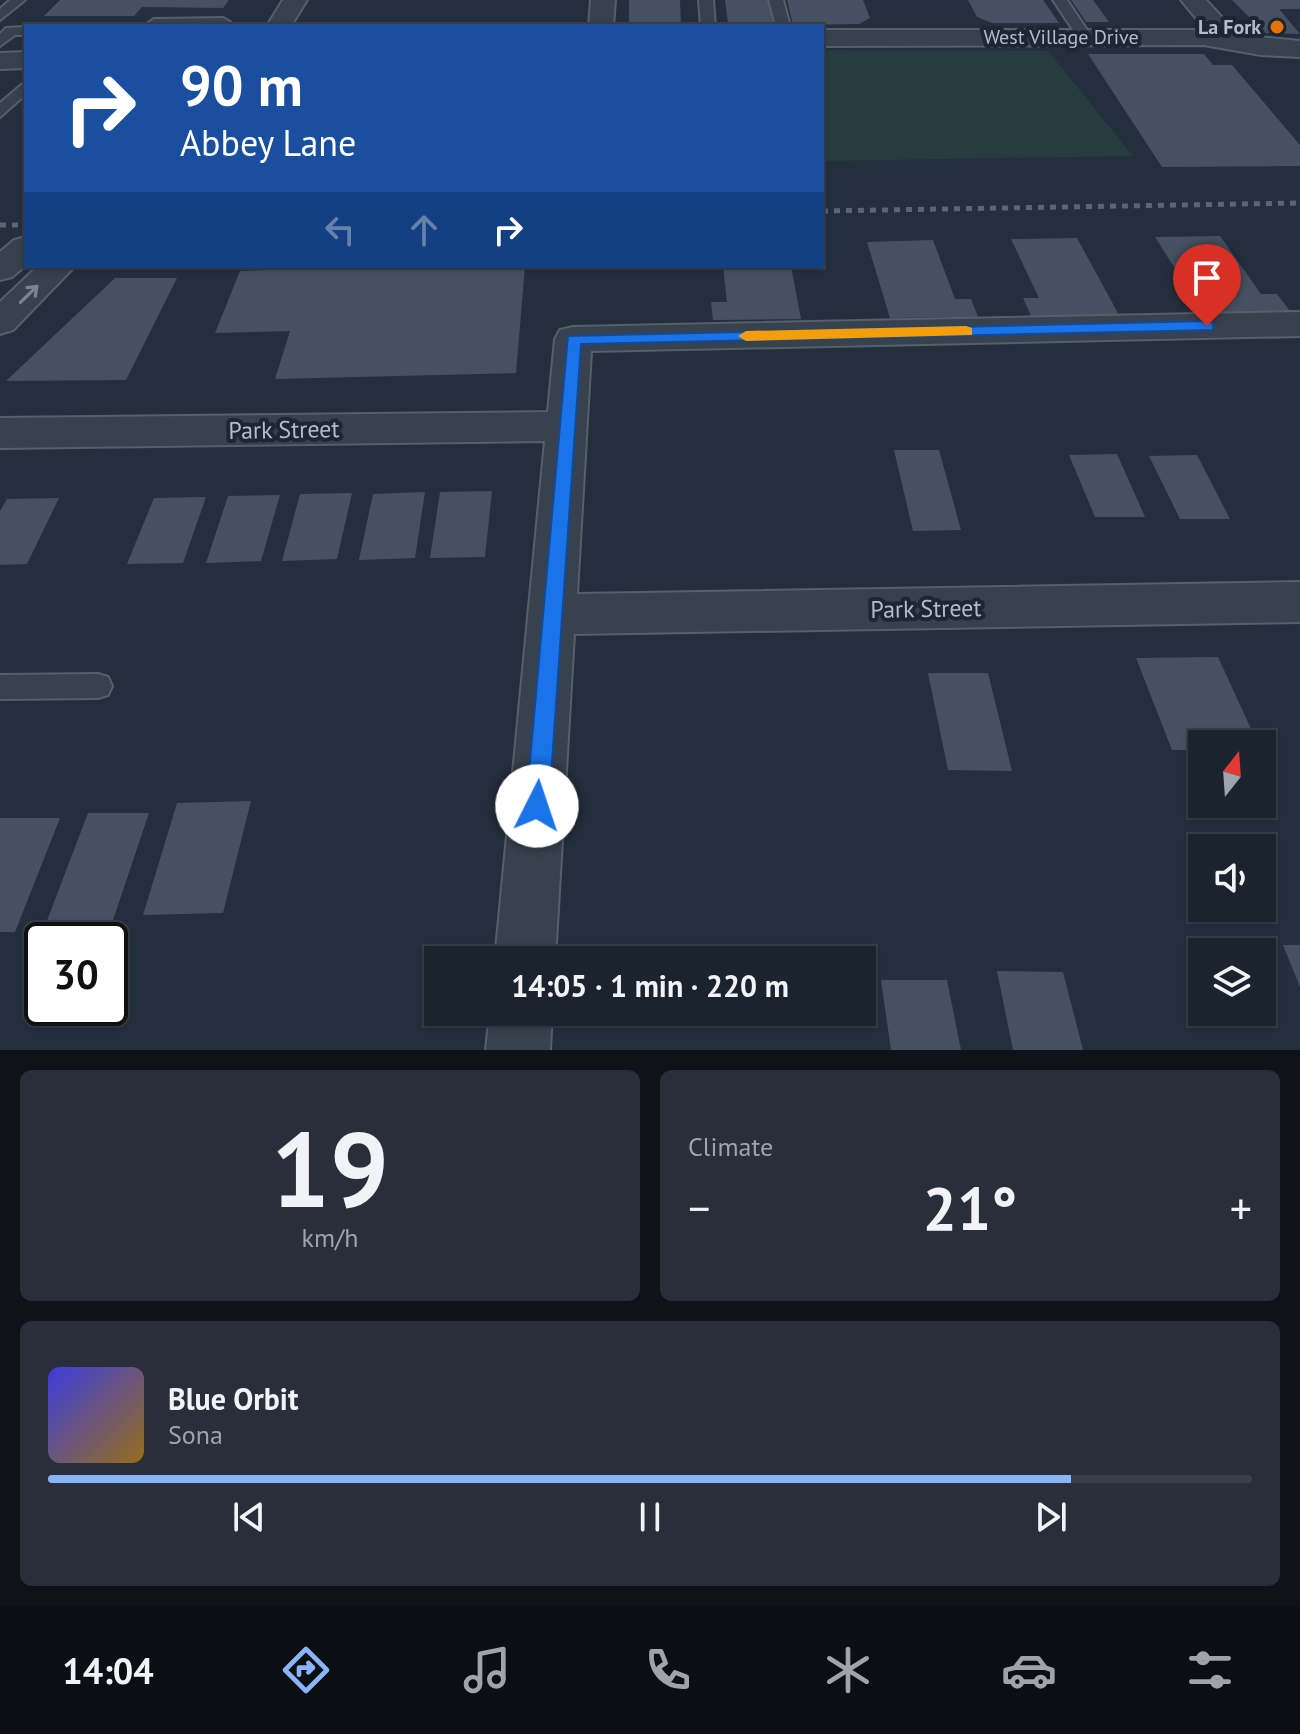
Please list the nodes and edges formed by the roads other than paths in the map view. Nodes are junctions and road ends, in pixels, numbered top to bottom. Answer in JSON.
{"nodes":[{"id":1,"x":18,"y":0,"type":"edge"},
{"id":2,"x":295,"y":0,"type":"edge"},
{"id":3,"x":603,"y":0,"type":"edge"},
{"id":4,"x":706,"y":0,"type":"edge"},
{"id":5,"x":776,"y":0,"type":"edge"},
{"id":6,"x":1060,"y":0,"type":"edge"},
{"id":7,"x":1193,"y":0,"type":"edge"},
{"id":8,"x":0,"y":16,"type":"edge"},
{"id":9,"x":223,"y":22,"type":"dead end"},
{"id":10,"x":153,"y":24,"type":"edge"},
{"id":11,"x":280,"y":24,"type":"edge"},
{"id":12,"x":601,"y":24,"type":"edge"},
{"id":13,"x":708,"y":24,"type":"edge"},
{"id":14,"x":782,"y":24,"type":"edge"},
{"id":15,"x":1084,"y":36,"type":"junction"},
{"id":16,"x":824,"y":38,"type":"edge"},
{"id":17,"x":1229,"y":41,"type":"junction"},
{"id":18,"x":1291,"y":49,"type":"edge"},
{"id":19,"x":24,"y":60,"type":"edge"},
{"id":20,"x":0,"y":61,"type":"edge"},
{"id":21,"x":1300,"y":68,"type":"edge"},
{"id":22,"x":24,"y":87,"type":"edge"},
{"id":23,"x":0,"y":112,"type":"edge"},
{"id":24,"x":24,"y":249,"type":"edge"},
{"id":25,"x":56,"y":268,"type":"edge"},
{"id":26,"x":0,"y":270,"type":"edge"},
{"id":27,"x":0,"y":322,"type":"edge"},
{"id":28,"x":1300,"y":324,"type":"edge"},
{"id":29,"x":567,"y":426,"type":"junction"},
{"id":30,"x":0,"y":433,"type":"edge"},
{"id":31,"x":1300,"y":602,"type":"edge"},
{"id":32,"x":553,"y":614,"type":"junction"},
{"id":33,"x":98,"y":686,"type":"dead end"},
{"id":34,"x":0,"y":687,"type":"edge"},
{"id":35,"x":526,"y":946,"type":"edge"},
{"id":36,"x":520,"y":1026,"type":"edge"},
{"id":37,"x":518,"y":1050,"type":"edge"}],
"edges":[{"from":1,"to":8,"type":"lane"},
{"from":2,"to":11,"type":"street"},
{"from":3,"to":12,"type":"street"},
{"from":4,"to":13,"type":"lane"},
{"from":5,"to":14,"type":"lane"},
{"from":6,"to":15,"type":"lane"},
{"from":7,"to":17,"type":"street"},
{"from":9,"to":10,"type":"lane"},
{"from":15,"to":16,"type":"street","name":"West Village Drive"},
{"from":15,"to":17,"type":"street","name":"West Village Drive"},
{"from":17,"to":18,"type":"street","name":"West Village Drive"},
{"from":18,"to":21,"type":"street"},
{"from":19,"to":20,"type":"street"},
{"from":22,"to":23,"type":"lane"},
{"from":24,"to":26,"type":"street"},
{"from":27,"to":25,"type":"street","one_way":true},
{"from":28,"to":29,"type":"street"},
{"from":29,"to":30,"type":"street","name":"Park Street"},
{"from":29,"to":32,"type":"street"},
{"from":31,"to":32,"type":"street","name":"Park Street"},
{"from":32,"to":35,"type":"street"},
{"from":33,"to":34,"type":"lane"},
{"from":36,"to":37,"type":"street"}]}
